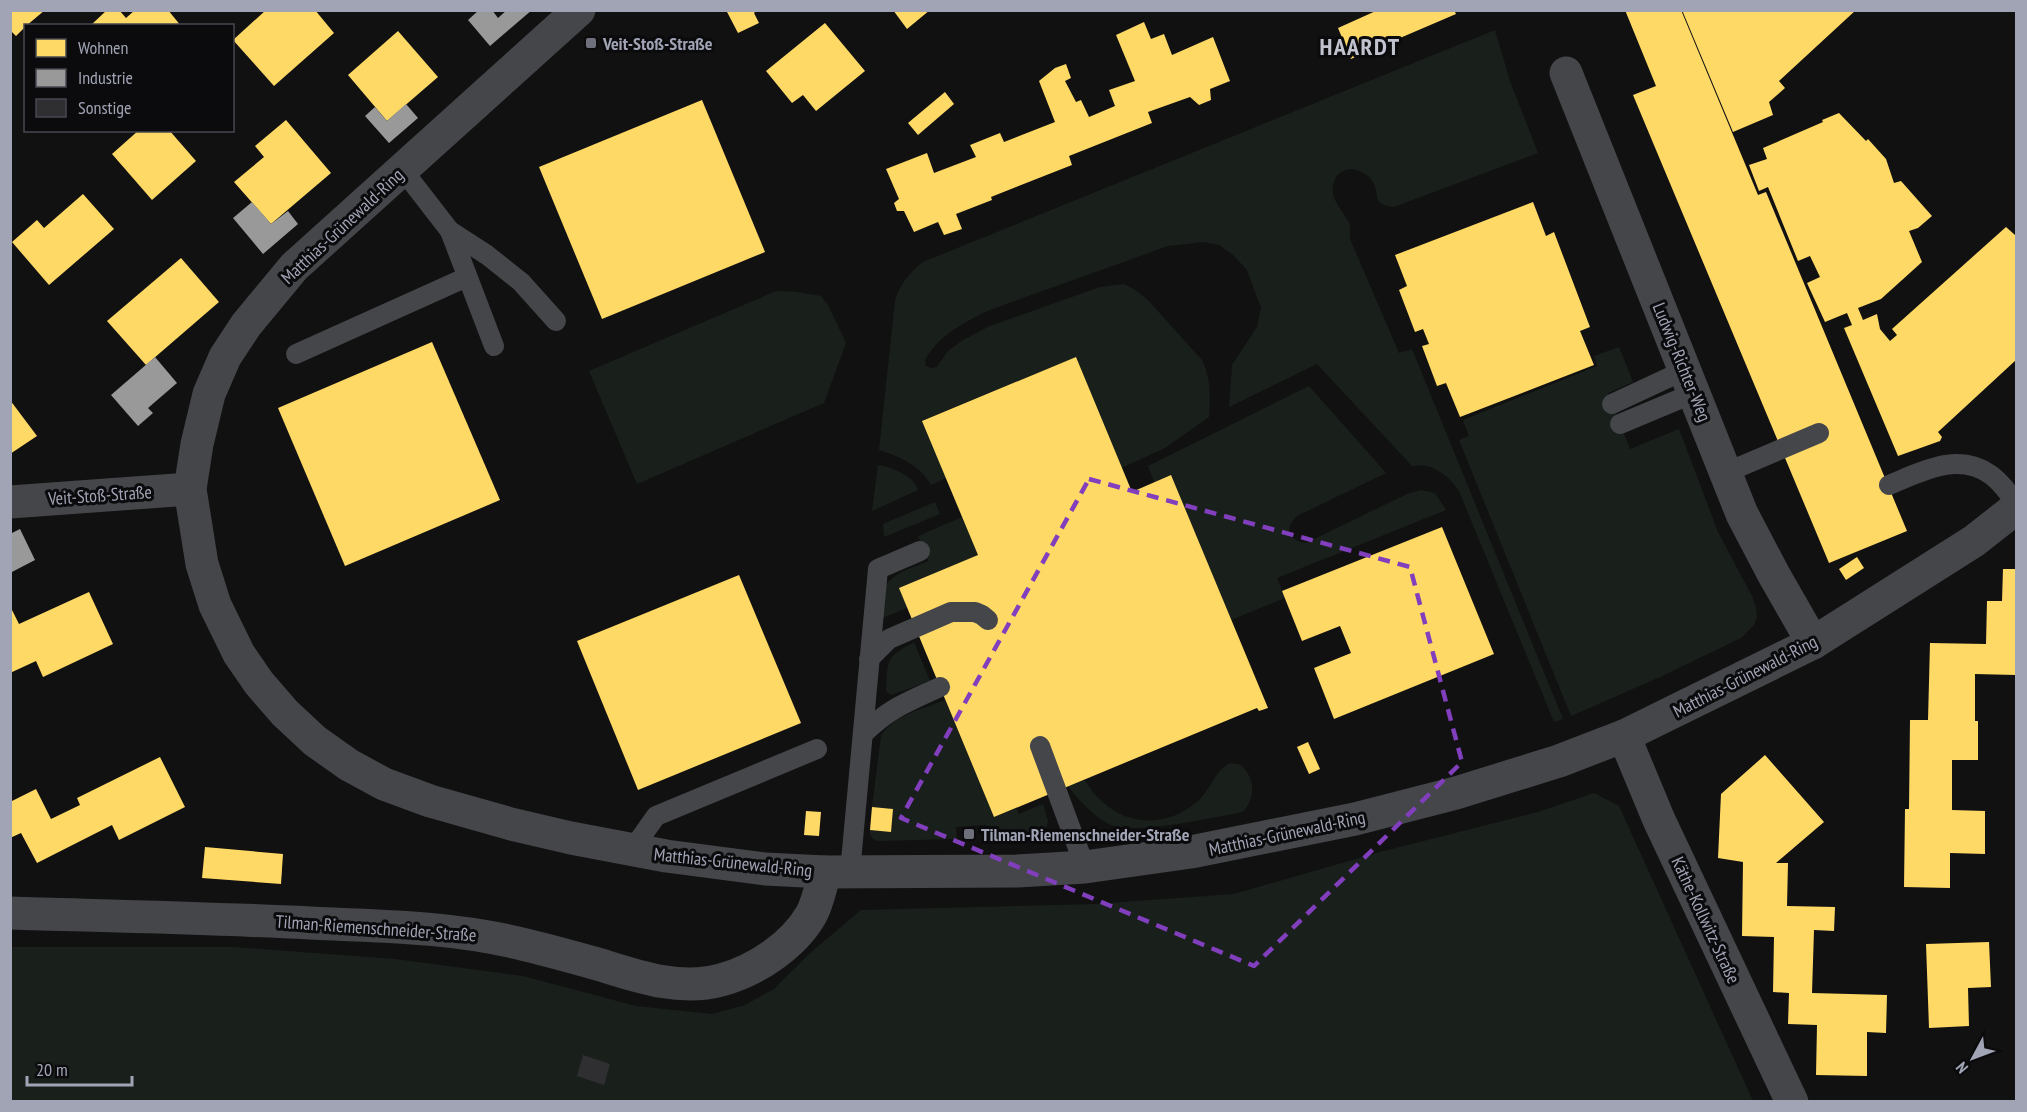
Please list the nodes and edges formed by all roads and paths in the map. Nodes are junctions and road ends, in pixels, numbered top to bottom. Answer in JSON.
{"nodes":[{"id":1,"x":579,"y":10,"type":"edge"},
{"id":2,"x":1566,"y":73,"type":"dead end"},
{"id":3,"x":402,"y":170,"type":"junction"},
{"id":4,"x":450,"y":231,"type":"junction"},
{"id":5,"x":467,"y":277,"type":"junction"},
{"id":6,"x":556,"y":321,"type":"dead end"},
{"id":7,"x":494,"y":346,"type":"dead end"},
{"id":8,"x":296,"y":354,"type":"dead end"},
{"id":9,"x":1690,"y":382,"type":"junction"},
{"id":10,"x":1612,"y":404,"type":"dead end"},
{"id":11,"x":1620,"y":424,"type":"dead end"},
{"id":12,"x":1820,"y":432,"type":"dead end"},
{"id":13,"x":1725,"y":472,"type":"junction"},
{"id":14,"x":1889,"y":485,"type":"dead end"},
{"id":15,"x":190,"y":489,"type":"junction"},
{"id":16,"x":10,"y":502,"type":"edge"},
{"id":17,"x":2016,"y":502,"type":"edge"},
{"id":18,"x":2016,"y":508,"type":"edge"},
{"id":19,"x":920,"y":551,"type":"dead end"},
{"id":20,"x":988,"y":620,"type":"dead end"},
{"id":21,"x":1813,"y":643,"type":"junction"},
{"id":22,"x":869,"y":658,"type":"junction"},
{"id":23,"x":940,"y":687,"type":"dead end"},
{"id":24,"x":863,"y":734,"type":"junction"},
{"id":25,"x":1624,"y":736,"type":"junction"},
{"id":26,"x":1040,"y":746,"type":"dead end"},
{"id":27,"x":817,"y":749,"type":"dead end"},
{"id":28,"x":633,"y":850,"type":"junction"},
{"id":29,"x":1085,"y":867,"type":"junction"},
{"id":30,"x":838,"y":872,"type":"junction"},
{"id":31,"x":10,"y":913,"type":"edge"},
{"id":32,"x":1792,"y":1101,"type":"edge"}],
"edges":[{"from":1,"to":3,"type":"street","name":"Matthias-Grünewald-Ring"},
{"from":2,"to":9,"type":"street","name":"Ludwig-Richter-Weg"},
{"from":3,"to":4,"type":"lane"},
{"from":3,"to":15,"type":"street","name":"Matthias-Grünewald-Ring"},
{"from":4,"to":5,"type":"lane"},
{"from":4,"to":6,"type":"lane"},
{"from":5,"to":7,"type":"lane"},
{"from":5,"to":8,"type":"lane"},
{"from":9,"to":10,"type":"lane"},
{"from":9,"to":11,"type":"lane"},
{"from":9,"to":13,"type":"street","name":"Ludwig-Richter-Weg"},
{"from":12,"to":13,"type":"lane"},
{"from":13,"to":21,"type":"street","name":"Ludwig-Richter-Weg"},
{"from":14,"to":17,"type":"lane"},
{"from":15,"to":16,"type":"street","name":"Veit-Stoß-Straße"},
{"from":15,"to":28,"type":"street","name":"Matthias-Grünewald-Ring"},
{"from":18,"to":21,"type":"street","name":"Matthias-Grünewald-Ring"},
{"from":19,"to":22,"type":"lane"},
{"from":20,"to":22,"type":"lane"},
{"from":21,"to":25,"type":"street","name":"Matthias-Grünewald-Ring"},
{"from":22,"to":24,"type":"lane"},
{"from":23,"to":24,"type":"lane"},
{"from":24,"to":30,"type":"lane"},
{"from":25,"to":29,"type":"street","name":"Matthias-Grünewald-Ring"},
{"from":25,"to":32,"type":"street","name":"Käthe-Kollwitz-Straße"},
{"from":26,"to":29,"type":"lane"},
{"from":27,"to":28,"type":"lane"},
{"from":28,"to":30,"type":"street","name":"Matthias-Grünewald-Ring"},
{"from":29,"to":30,"type":"street","name":"Matthias-Grünewald-Ring"},
{"from":30,"to":31,"type":"street","name":"Tilman-Riemenschneider-Straße"}]}
